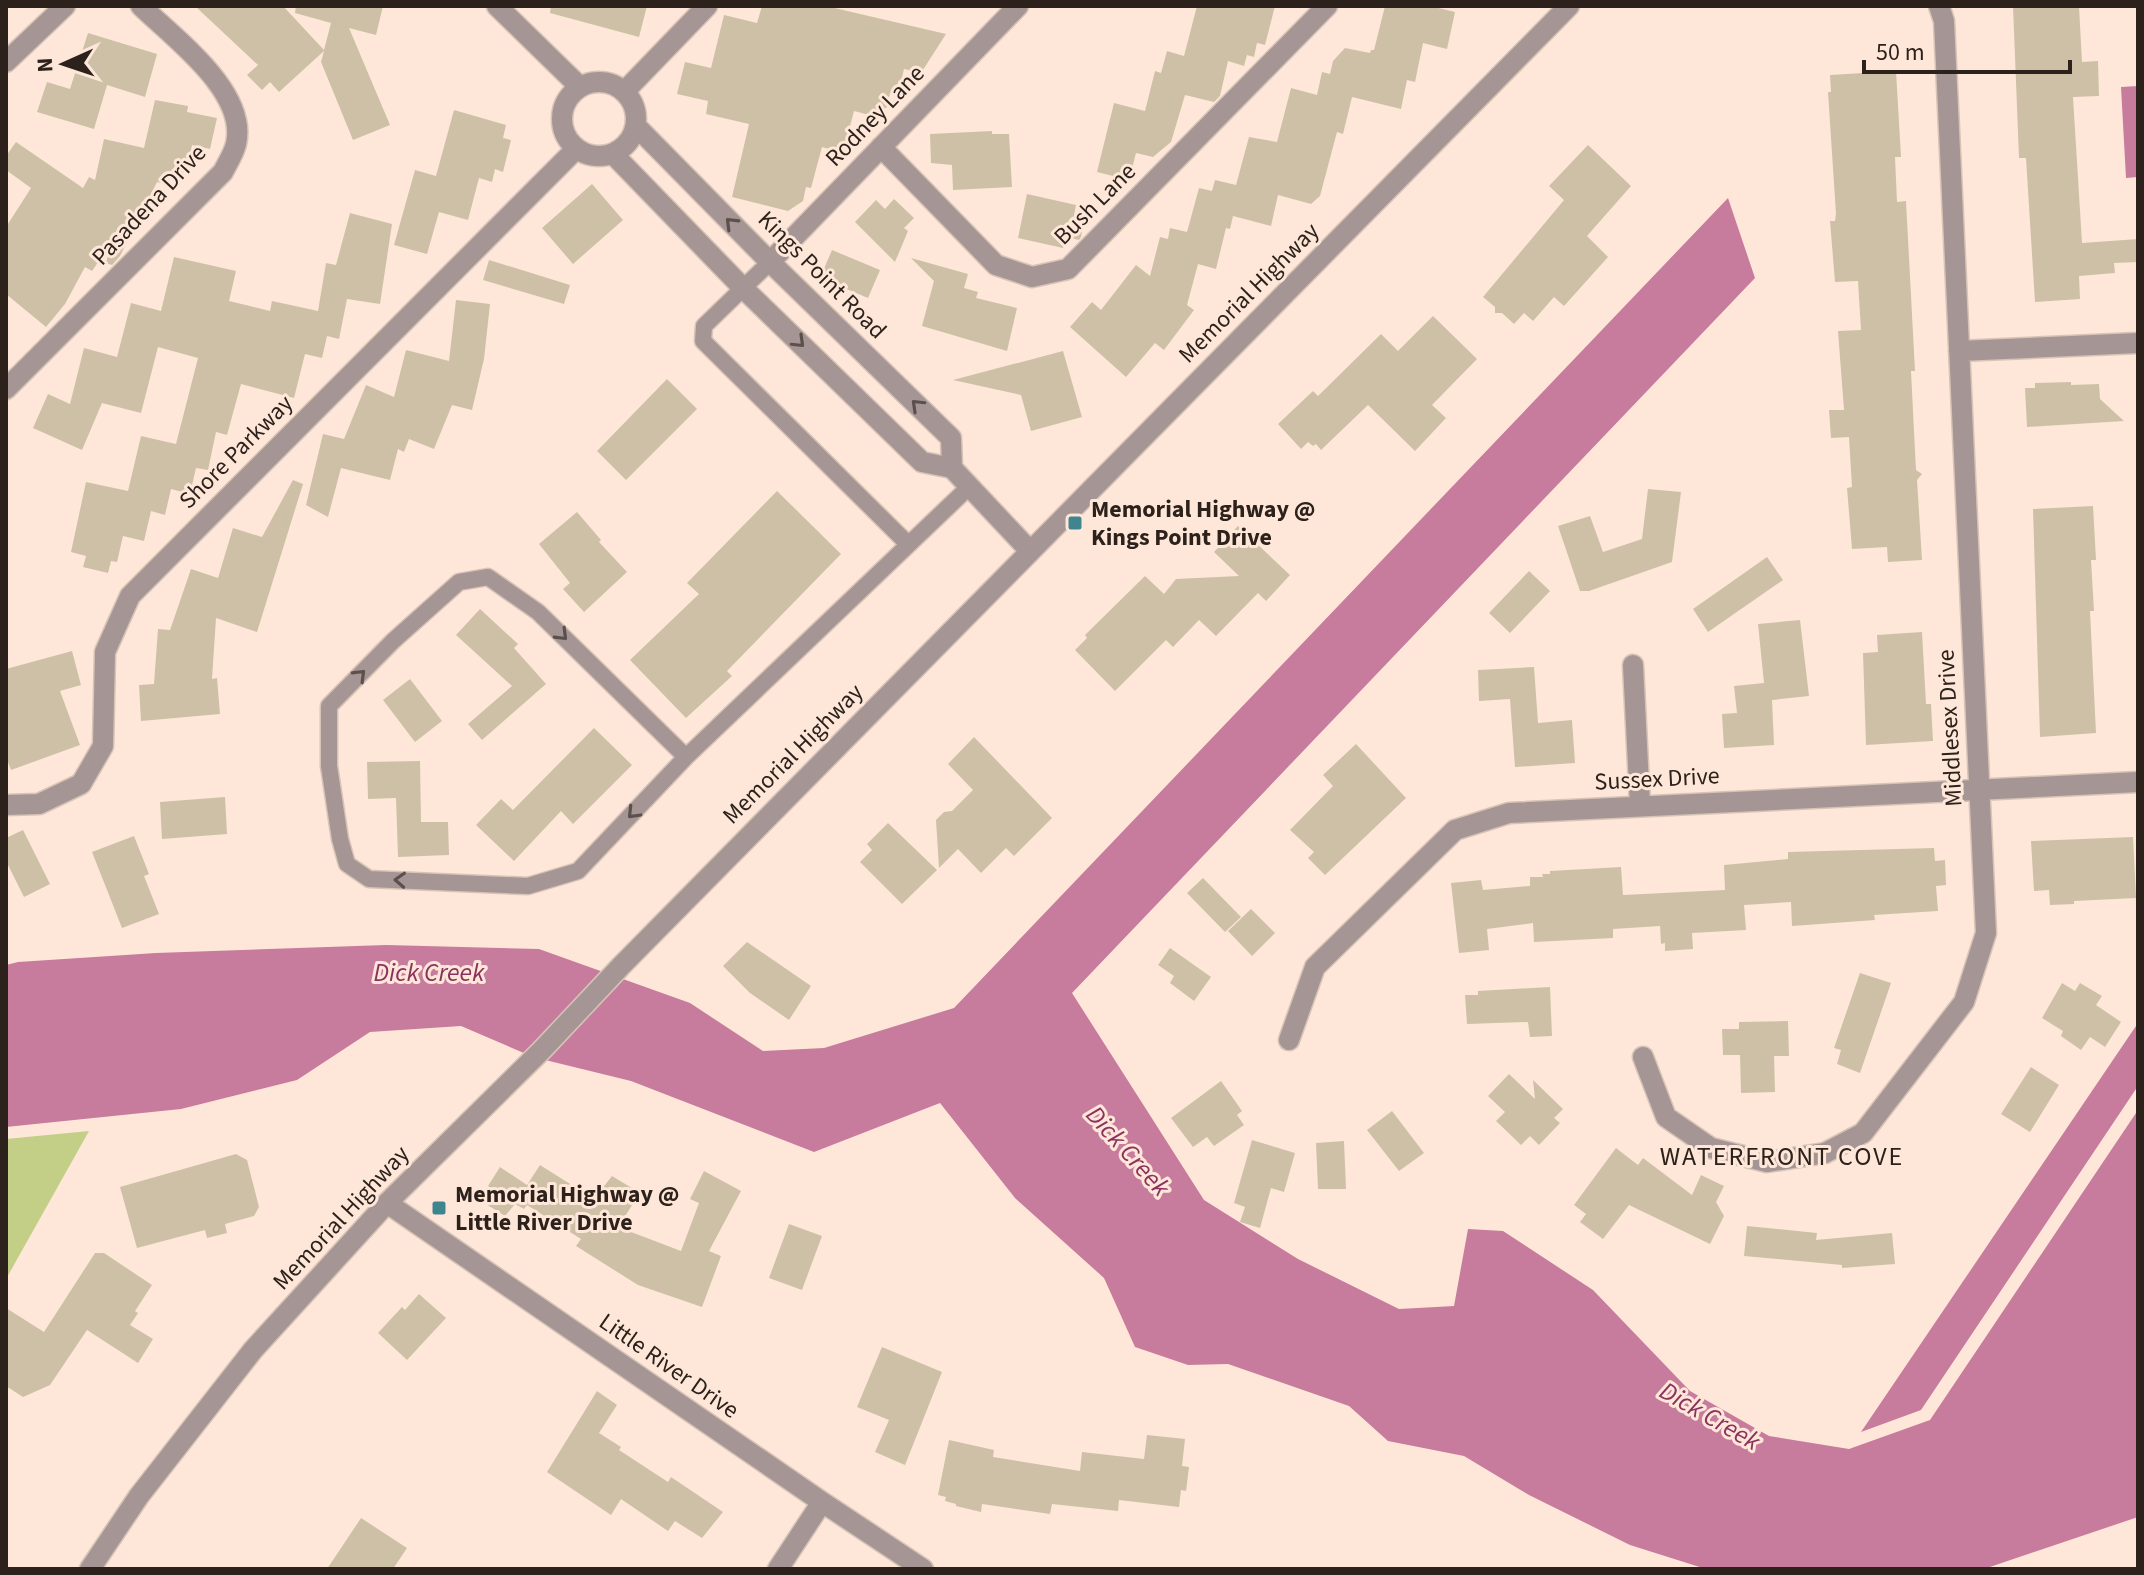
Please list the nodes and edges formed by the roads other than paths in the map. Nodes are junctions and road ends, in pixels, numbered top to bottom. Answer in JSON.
{"nodes":[{"id":1,"x":65,"y":6,"type":"edge"},
{"id":2,"x":141,"y":6,"type":"edge"},
{"id":3,"x":497,"y":6,"type":"edge"},
{"id":4,"x":707,"y":6,"type":"edge"},
{"id":5,"x":1018,"y":6,"type":"edge"},
{"id":6,"x":1327,"y":6,"type":"edge"},
{"id":7,"x":1569,"y":6,"type":"edge"},
{"id":8,"x":1939,"y":6,"type":"edge"},
{"id":9,"x":6,"y":62,"type":"edge"},
{"id":10,"x":580,"y":87,"type":"junction"},
{"id":11,"x":624,"y":92,"type":"junction"},
{"id":12,"x":636,"y":126,"type":"junction"},
{"id":13,"x":881,"y":147,"type":"junction"},
{"id":14,"x":576,"y":149,"type":"junction"},
{"id":15,"x":613,"y":154,"type":"junction"},
{"id":16,"x":770,"y":262,"type":"junction"},
{"id":17,"x":743,"y":288,"type":"junction"},
{"id":18,"x":2138,"y":343,"type":"edge"},
{"id":19,"x":1959,"y":351,"type":"junction"},
{"id":20,"x":6,"y":389,"type":"edge"},
{"id":21,"x":952,"y":468,"type":"junction"},
{"id":22,"x":970,"y":486,"type":"junction"},
{"id":23,"x":908,"y":544,"type":"junction"},
{"id":24,"x":1030,"y":551,"type":"junction"},
{"id":25,"x":1633,"y":665,"type":"dead end"},
{"id":26,"x":686,"y":757,"type":"junction"},
{"id":27,"x":2138,"y":782,"type":"edge"},
{"id":28,"x":1979,"y":789,"type":"junction"},
{"id":29,"x":6,"y":805,"type":"edge"},
{"id":30,"x":1640,"y":805,"type":"junction"},
{"id":31,"x":1289,"y":1040,"type":"dead end"},
{"id":32,"x":1643,"y":1057,"type":"dead end"},
{"id":33,"x":387,"y":1203,"type":"junction"},
{"id":34,"x":822,"y":1502,"type":"junction"},
{"id":35,"x":90,"y":1569,"type":"edge"},
{"id":36,"x":778,"y":1569,"type":"edge"},
{"id":37,"x":923,"y":1569,"type":"edge"}],
"edges":[{"from":1,"to":9,"type":"street"},
{"from":2,"to":20,"type":"street","name":"Pasadena Drive"},
{"from":3,"to":10,"type":"street"},
{"from":4,"to":11,"type":"street"},
{"from":5,"to":13,"type":"street","name":"Rodney Lane"},
{"from":6,"to":13,"type":"street","name":"Bush Lane"},
{"from":7,"to":24,"type":"street","name":"Memorial Highway"},
{"from":8,"to":19,"type":"street","name":"Middlesex Drive"},
{"from":10,"to":11,"type":"street"},
{"from":10,"to":14,"type":"street"},
{"from":11,"to":12,"type":"street"},
{"from":12,"to":15,"type":"street"},
{"from":16,"to":12,"type":"street","name":"Kings Point Road","one_way":true},
{"from":13,"to":16,"type":"street","name":"Rodney Lane"},
{"from":14,"to":15,"type":"street"},
{"from":14,"to":29,"type":"street","name":"Shore Parkway"},
{"from":15,"to":17,"type":"street"},
{"from":16,"to":17,"type":"lane"},
{"from":21,"to":16,"type":"street","name":"Kings Point Road","one_way":true},
{"from":17,"to":21,"type":"street","one_way":true},
{"from":17,"to":23,"type":"lane"},
{"from":18,"to":19,"type":"street"},
{"from":19,"to":28,"type":"street","name":"Middlesex Drive"},
{"from":21,"to":22,"type":"street"},
{"from":22,"to":23,"type":"lane"},
{"from":22,"to":24,"type":"street"},
{"from":23,"to":26,"type":"lane"},
{"from":24,"to":33,"type":"street","name":"Memorial Highway"},
{"from":25,"to":30,"type":"street"},
{"from":26,"to":26,"type":"lane","one_way":true},
{"from":27,"to":28,"type":"street","name":"Sussex Drive"},
{"from":28,"to":30,"type":"street","name":"Sussex Drive"},
{"from":28,"to":32,"type":"street","name":"Middlesex Drive"},
{"from":30,"to":31,"type":"street","name":"Sussex Drive"},
{"from":33,"to":34,"type":"street","name":"Little River Drive"},
{"from":33,"to":35,"type":"street","name":"Memorial Highway"},
{"from":34,"to":36,"type":"street"},
{"from":34,"to":37,"type":"street","name":"Little River Drive"}]}
